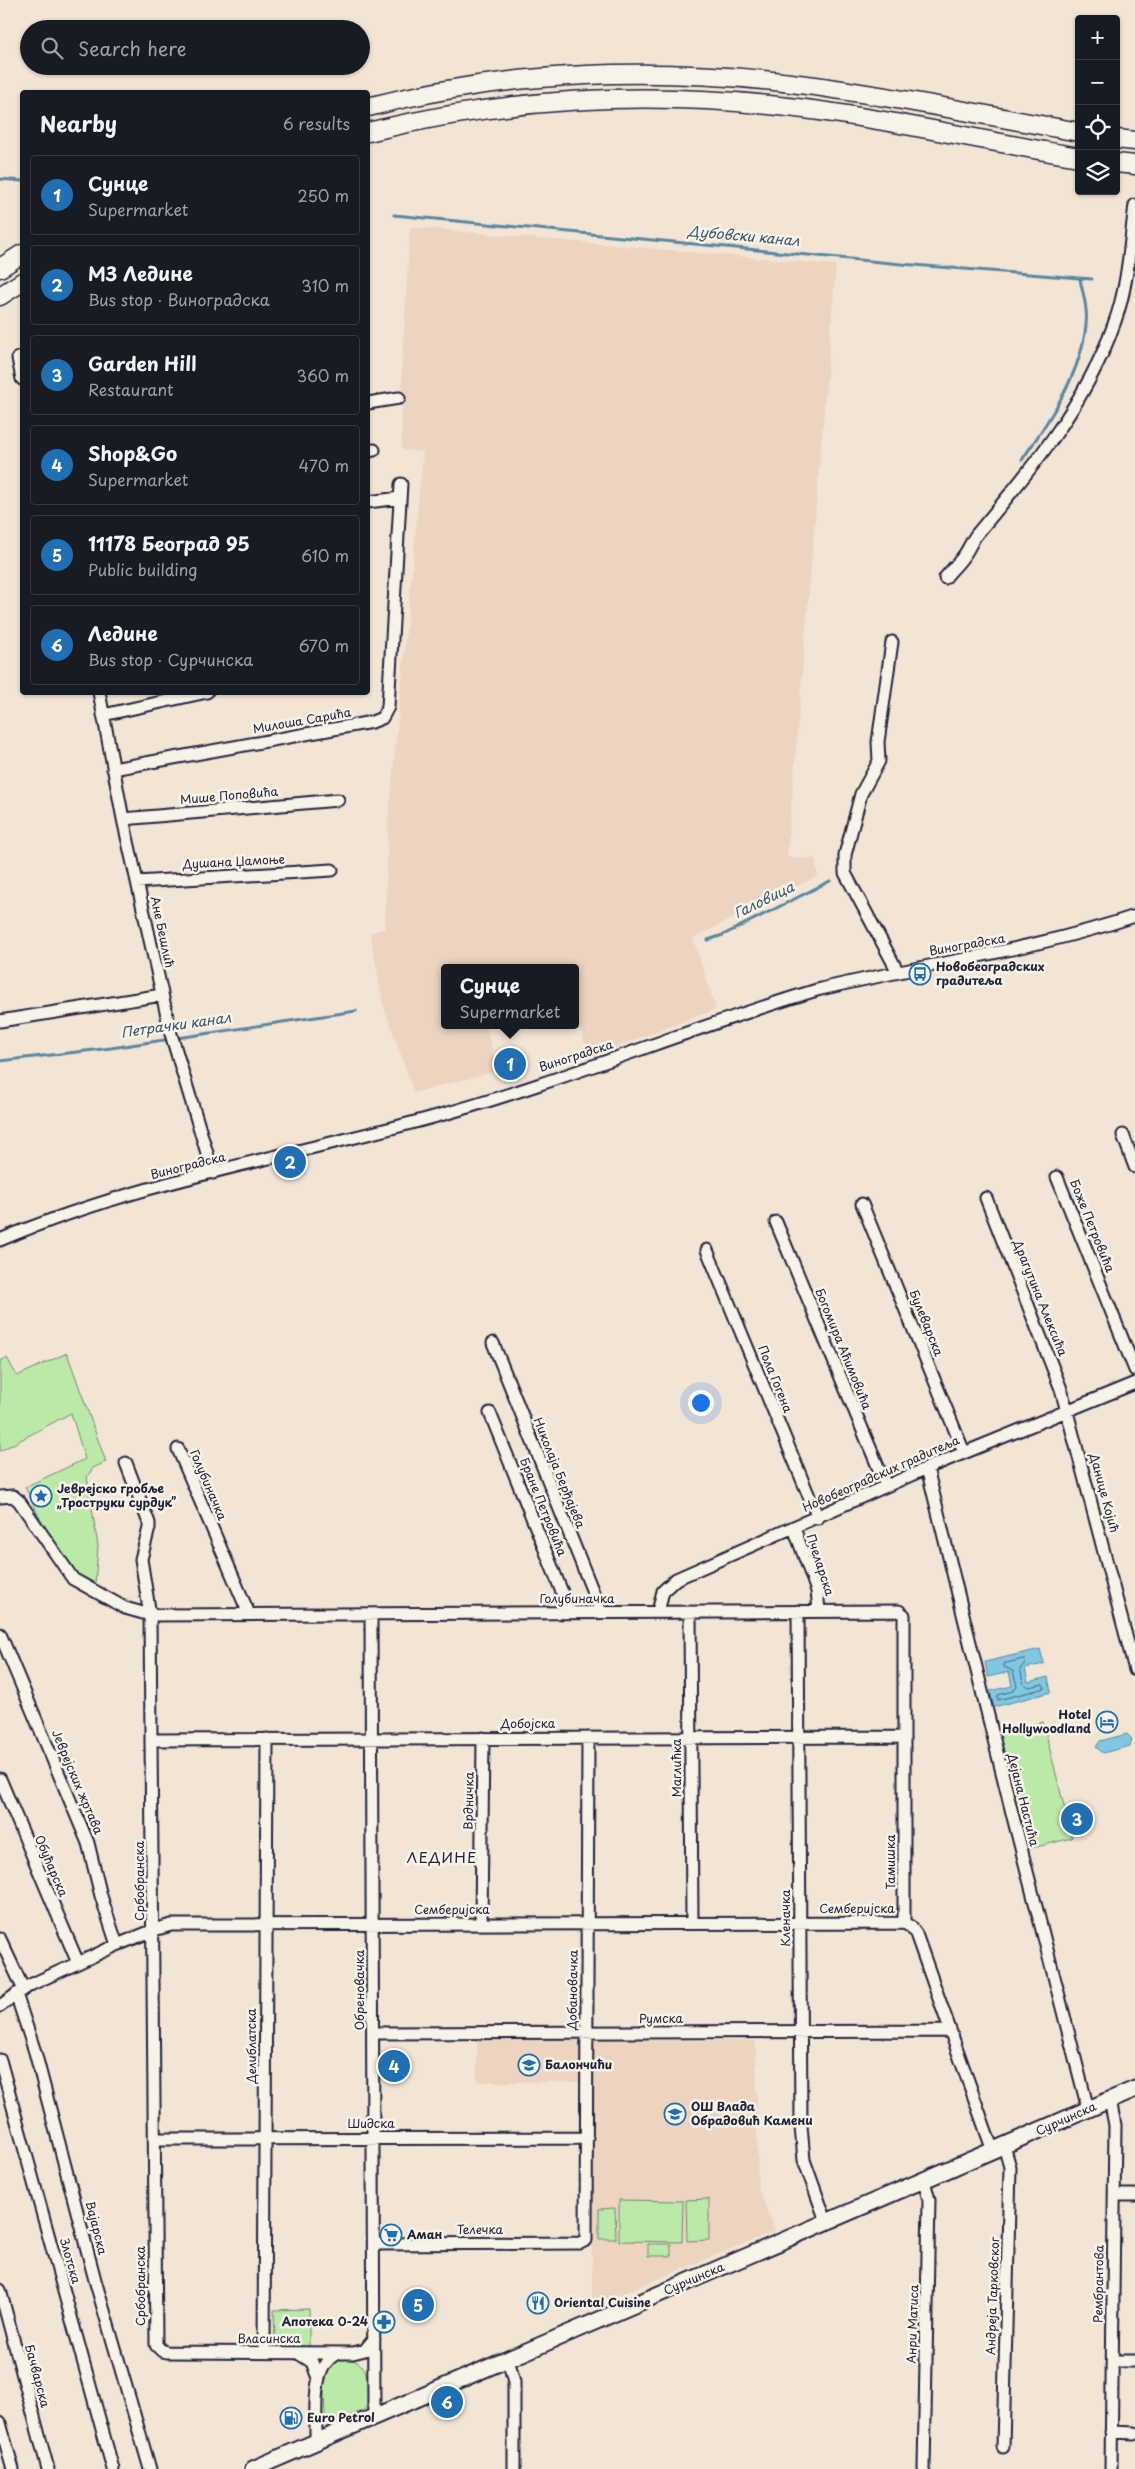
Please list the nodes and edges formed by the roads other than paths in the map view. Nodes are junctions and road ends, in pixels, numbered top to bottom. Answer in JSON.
{"nodes":[{"id":1,"x":370,"y":107,"type":"edge"},
{"id":2,"x":1075,"y":131,"type":"edge"},
{"id":3,"x":370,"y":132,"type":"edge"},
{"id":4,"x":1120,"y":139,"type":"edge"},
{"id":5,"x":1135,"y":141,"type":"edge"},
{"id":6,"x":1075,"y":156,"type":"edge"},
{"id":7,"x":1120,"y":163,"type":"edge"},
{"id":8,"x":1135,"y":165,"type":"edge"},
{"id":9,"x":1135,"y":205,"type":"edge"},
{"id":10,"x":20,"y":255,"type":"edge"},
{"id":11,"x":0,"y":268,"type":"edge"},
{"id":12,"x":20,"y":283,"type":"edge"},
{"id":13,"x":0,"y":296,"type":"edge"},
{"id":14,"x":18,"y":358,"type":"dead end"},
{"id":15,"x":20,"y":368,"type":"edge"},
{"id":16,"x":399,"y":398,"type":"dead end"},
{"id":17,"x":370,"y":403,"type":"edge"},
{"id":18,"x":401,"y":484,"type":"dead end"},
{"id":19,"x":400,"y":498,"type":"junction"},
{"id":20,"x":370,"y":502,"type":"edge"},
{"id":21,"x":945,"y":578,"type":"dead end"},
{"id":22,"x":892,"y":642,"type":"dead end"},
{"id":23,"x":100,"y":695,"type":"edge"},
{"id":24,"x":194,"y":695,"type":"edge"},
{"id":25,"x":103,"y":716,"type":"junction"},
{"id":26,"x":112,"y":769,"type":"junction"},
{"id":27,"x":338,"y":800,"type":"dead end"},
{"id":28,"x":122,"y":819,"type":"junction"},
{"id":29,"x":332,"y":870,"type":"dead end"},
{"id":30,"x":137,"y":882,"type":"junction"},
{"id":31,"x":1135,"y":916,"type":"edge"},
{"id":32,"x":898,"y":972,"type":"junction"},
{"id":33,"x":162,"y":995,"type":"junction"},
{"id":34,"x":0,"y":1021,"type":"edge"},
{"id":35,"x":1123,"y":1135,"type":"dead end"},
{"id":36,"x":1135,"y":1167,"type":"edge"},
{"id":37,"x":213,"y":1173,"type":"junction"},
{"id":38,"x":1057,"y":1177,"type":"dead end"},
{"id":39,"x":986,"y":1198,"type":"dead end"},
{"id":40,"x":862,"y":1204,"type":"dead end"},
{"id":41,"x":776,"y":1222,"type":"dead end"},
{"id":42,"x":0,"y":1240,"type":"edge"},
{"id":43,"x":707,"y":1250,"type":"dead end"},
{"id":44,"x":493,"y":1343,"type":"dead end"},
{"id":45,"x":1135,"y":1370,"type":"edge"},
{"id":46,"x":1135,"y":1383,"type":"edge"},
{"id":47,"x":1068,"y":1410,"type":"junction"},
{"id":48,"x":490,"y":1413,"type":"dead end"},
{"id":49,"x":178,"y":1449,"type":"dead end"},
{"id":50,"x":964,"y":1452,"type":"junction"},
{"id":51,"x":126,"y":1463,"type":"dead end"},
{"id":52,"x":926,"y":1468,"type":"junction"},
{"id":53,"x":886,"y":1486,"type":"junction"},
{"id":54,"x":0,"y":1497,"type":"edge"},
{"id":55,"x":818,"y":1518,"type":"junction"},
{"id":56,"x":794,"y":1528,"type":"junction"},
{"id":57,"x":819,"y":1610,"type":"junction"},
{"id":58,"x":798,"y":1611,"type":"junction"},
{"id":59,"x":570,"y":1612,"type":"junction"},
{"id":60,"x":601,"y":1612,"type":"junction"},
{"id":61,"x":658,"y":1612,"type":"junction"},
{"id":62,"x":690,"y":1612,"type":"junction"},
{"id":63,"x":249,"y":1614,"type":"junction"},
{"id":64,"x":371,"y":1614,"type":"junction"},
{"id":65,"x":150,"y":1615,"type":"junction"},
{"id":66,"x":904,"y":1615,"type":"joint"},
{"id":67,"x":0,"y":1634,"type":"edge"},
{"id":68,"x":1135,"y":1670,"type":"edge"},
{"id":69,"x":904,"y":1737,"type":"junction"},
{"id":70,"x":483,"y":1738,"type":"junction"},
{"id":71,"x":588,"y":1738,"type":"junction"},
{"id":72,"x":691,"y":1738,"type":"junction"},
{"id":73,"x":267,"y":1739,"type":"junction"},
{"id":74,"x":372,"y":1739,"type":"junction"},
{"id":75,"x":799,"y":1739,"type":"junction"},
{"id":76,"x":153,"y":1740,"type":"junction"},
{"id":77,"x":0,"y":1779,"type":"edge"},
{"id":78,"x":692,"y":1923,"type":"junction"},
{"id":79,"x":800,"y":1923,"type":"junction"},
{"id":80,"x":904,"y":1923,"type":"junction"},
{"id":81,"x":266,"y":1924,"type":"junction"},
{"id":82,"x":481,"y":1924,"type":"junction"},
{"id":83,"x":588,"y":1924,"type":"junction"},
{"id":84,"x":374,"y":1925,"type":"junction"},
{"id":85,"x":154,"y":1930,"type":"junction"},
{"id":86,"x":0,"y":1938,"type":"edge"},
{"id":87,"x":117,"y":1945,"type":"junction"},
{"id":88,"x":78,"y":1963,"type":"junction"},
{"id":89,"x":20,"y":1991,"type":"junction"},
{"id":90,"x":0,"y":2006,"type":"edge"},
{"id":91,"x":949,"y":2031,"type":"junction"},
{"id":92,"x":800,"y":2032,"type":"junction"},
{"id":93,"x":374,"y":2033,"type":"junction"},
{"id":94,"x":586,"y":2033,"type":"junction"},
{"id":95,"x":0,"y":2060,"type":"edge"},
{"id":96,"x":1135,"y":2089,"type":"edge"},
{"id":97,"x":1110,"y":2100,"type":"junction"},
{"id":98,"x":1088,"y":2109,"type":"junction"},
{"id":99,"x":374,"y":2138,"type":"junction"},
{"id":100,"x":587,"y":2138,"type":"junction"},
{"id":101,"x":155,"y":2139,"type":"junction"},
{"id":102,"x":265,"y":2139,"type":"junction"},
{"id":103,"x":999,"y":2148,"type":"junction"},
{"id":104,"x":924,"y":2181,"type":"junction"},
{"id":105,"x":1115,"y":2195,"type":"junction"},
{"id":106,"x":1135,"y":2195,"type":"edge"},
{"id":107,"x":826,"y":2221,"type":"junction"},
{"id":108,"x":585,"y":2242,"type":"joint"},
{"id":109,"x":374,"y":2244,"type":"junction"},
{"id":110,"x":0,"y":2290,"type":"edge"},
{"id":111,"x":374,"y":2338,"type":"junction"},
{"id":112,"x":158,"y":2348,"type":"joint"},
{"id":113,"x":264,"y":2352,"type":"junction"},
{"id":114,"x":296,"y":2353,"type":"junction"},
{"id":115,"x":340,"y":2353,"type":"junction"},
{"id":116,"x":353,"y":2353,"type":"junction"},
{"id":117,"x":508,"y":2359,"type":"junction"},
{"id":118,"x":1112,"y":2361,"type":"junction"},
{"id":119,"x":1135,"y":2361,"type":"edge"},
{"id":120,"x":374,"y":2367,"type":"junction"},
{"id":121,"x":318,"y":2378,"type":"junction"},
{"id":122,"x":374,"y":2416,"type":"junction"},
{"id":123,"x":0,"y":2423,"type":"edge"},
{"id":124,"x":1111,"y":2432,"type":"junction"},
{"id":125,"x":1135,"y":2432,"type":"edge"},
{"id":126,"x":316,"y":2442,"type":"junction"},
{"id":127,"x":1003,"y":2447,"type":"dead end"},
{"id":128,"x":13,"y":2469,"type":"edge"},
{"id":129,"x":48,"y":2469,"type":"edge"},
{"id":130,"x":113,"y":2469,"type":"edge"},
{"id":131,"x":150,"y":2469,"type":"edge"},
{"id":132,"x":253,"y":2469,"type":"edge"},
{"id":133,"x":514,"y":2469,"type":"edge"},
{"id":134,"x":924,"y":2469,"type":"edge"},
{"id":135,"x":1110,"y":2469,"type":"edge"}],
"edges":[{"from":1,"to":2,"type":"highway"},
{"from":3,"to":6,"type":"highway"},
{"from":4,"to":5,"type":"highway"},
{"from":7,"to":8,"type":"highway"},
{"from":9,"to":21,"type":"street"},
{"from":10,"to":11,"type":"highway"},
{"from":12,"to":13,"type":"highway"},
{"from":14,"to":15,"type":"street"},
{"from":16,"to":17,"type":"street"},
{"from":18,"to":19,"type":"street","name":"Милоша Сарића"},
{"from":19,"to":20,"type":"street"},
{"from":19,"to":26,"type":"street","name":"Милоша Сарића"},
{"from":22,"to":32,"type":"street"},
{"from":23,"to":25,"type":"street","name":"Ане Бешлић"},
{"from":24,"to":25,"type":"street"},
{"from":25,"to":26,"type":"street","name":"Ане Бешлић"},
{"from":26,"to":28,"type":"street","name":"Ане Бешлић"},
{"from":27,"to":28,"type":"street","name":"Мише Поповића"},
{"from":28,"to":30,"type":"street","name":"Ане Бешлић"},
{"from":29,"to":30,"type":"street","name":"Душана Џамоње"},
{"from":30,"to":33,"type":"street","name":"Ане Бешлић"},
{"from":31,"to":32,"type":"street","name":"Виноградска"},
{"from":32,"to":37,"type":"street","name":"Виноградска"},
{"from":33,"to":34,"type":"street"},
{"from":33,"to":37,"type":"street","name":"Ане Бешлић"},
{"from":35,"to":36,"type":"street"},
{"from":37,"to":42,"type":"street","name":"Виноградска"},
{"from":38,"to":45,"type":"street","name":"Боже Петровића"},
{"from":39,"to":47,"type":"street","name":"Драгутина Алексића"},
{"from":40,"to":50,"type":"street","name":"Булеварска"},
{"from":41,"to":53,"type":"street","name":"Богомира Аћимовића"},
{"from":43,"to":55,"type":"street","name":"Пола Гогена"},
{"from":44,"to":60,"type":"street","name":"Николаја Берђајева"},
{"from":46,"to":47,"type":"street","name":"Новобеоградских градитеља"},
{"from":47,"to":50,"type":"street","name":"Новобеоградских градитеља"},
{"from":47,"to":68,"type":"street","name":"Данице Којић"},
{"from":48,"to":59,"type":"street","name":"Бране Петровића"},
{"from":49,"to":63,"type":"street","name":"Голубиначка"},
{"from":50,"to":52,"type":"street","name":"Новобеоградских градитеља"},
{"from":51,"to":65,"type":"street","name":"Србобранска"},
{"from":52,"to":53,"type":"street","name":"Новобеоградских градитеља"},
{"from":52,"to":98,"type":"street","name":"Дејана Настића"},
{"from":53,"to":55,"type":"street","name":"Новобеоградских градитеља"},
{"from":54,"to":65,"type":"street"},
{"from":55,"to":56,"type":"street","name":"Новобеоградских градитеља"},
{"from":56,"to":57,"type":"street","name":"Пчеларска"},
{"from":56,"to":61,"type":"street","name":"Новобеоградских градитеља"},
{"from":57,"to":58,"type":"street","name":"Голубиначка"},
{"from":57,"to":66,"type":"street","name":"Голубиначка"},
{"from":58,"to":62,"type":"street","name":"Голубиначка"},
{"from":58,"to":75,"type":"street","name":"Кленачка"},
{"from":59,"to":60,"type":"street","name":"Голубиначка"},
{"from":59,"to":64,"type":"street","name":"Голубиначка"},
{"from":60,"to":61,"type":"street","name":"Голубиначка"},
{"from":61,"to":62,"type":"street","name":"Голубиначка"},
{"from":62,"to":72,"type":"street","name":"Маглићка"},
{"from":63,"to":64,"type":"street","name":"Голубиначка"},
{"from":63,"to":65,"type":"street","name":"Голубиначка"},
{"from":64,"to":74,"type":"street","name":"Обреновачка"},
{"from":65,"to":76,"type":"street","name":"Србобранска"},
{"from":66,"to":69,"type":"street","name":"Тамишка"},
{"from":67,"to":87,"type":"street","name":"Јеврејских жртава"},
{"from":69,"to":75,"type":"street","name":"Добојска"},
{"from":69,"to":80,"type":"street","name":"Тамишка"},
{"from":70,"to":71,"type":"street","name":"Добојска"},
{"from":70,"to":74,"type":"street","name":"Добојска"},
{"from":70,"to":82,"type":"street","name":"Врдничка"},
{"from":71,"to":72,"type":"street","name":"Добојска"},
{"from":71,"to":83,"type":"street","name":"Добановачка"},
{"from":72,"to":75,"type":"street","name":"Добојска"},
{"from":72,"to":78,"type":"street","name":"Маглићка"},
{"from":73,"to":74,"type":"street","name":"Добојска"},
{"from":73,"to":76,"type":"street","name":"Добојска"},
{"from":73,"to":81,"type":"street","name":"Делиблатска"},
{"from":74,"to":84,"type":"street","name":"Обреновачка"},
{"from":75,"to":79,"type":"street","name":"Кленачка"},
{"from":76,"to":85,"type":"street","name":"Србобранска"},
{"from":77,"to":88,"type":"street","name":"Обућарска"},
{"from":78,"to":79,"type":"street","name":"Семберијска"},
{"from":78,"to":83,"type":"street","name":"Семберијска"},
{"from":79,"to":80,"type":"street","name":"Семберијска"},
{"from":79,"to":92,"type":"street","name":"Кленачка"},
{"from":80,"to":91,"type":"street"},
{"from":81,"to":84,"type":"street","name":"Семберијска"},
{"from":81,"to":85,"type":"street","name":"Семберијска"},
{"from":81,"to":102,"type":"street","name":"Делиблатска"},
{"from":82,"to":83,"type":"street","name":"Семберијска"},
{"from":82,"to":84,"type":"street","name":"Семберијска"},
{"from":83,"to":94,"type":"street","name":"Добановачка"},
{"from":84,"to":93,"type":"street","name":"Обреновачка"},
{"from":85,"to":87,"type":"street","name":"Семберијска"},
{"from":85,"to":101,"type":"street","name":"Србобранска"},
{"from":86,"to":89,"type":"street","name":"Вајарска"},
{"from":87,"to":88,"type":"street","name":"Семберијска"},
{"from":88,"to":89,"type":"street","name":"Семберијска"},
{"from":89,"to":90,"type":"street","name":"Семберијска"},
{"from":89,"to":131,"type":"street","name":"Вајарска"},
{"from":91,"to":92,"type":"street","name":"Румска"},
{"from":91,"to":103,"type":"street"},
{"from":92,"to":94,"type":"street","name":"Румска"},
{"from":92,"to":107,"type":"street","name":"Кленачка"},
{"from":93,"to":94,"type":"street","name":"Румска"},
{"from":93,"to":99,"type":"street","name":"Обреновачка"},
{"from":94,"to":100,"type":"street","name":"Добановачка"},
{"from":95,"to":130,"type":"street","name":"Злотска"},
{"from":96,"to":97,"type":"main road","name":"Сурчинска"},
{"from":97,"to":98,"type":"main road","name":"Сурчинска"},
{"from":97,"to":105,"type":"street","name":"Рембрантова"},
{"from":98,"to":103,"type":"main road","name":"Сурчинска"},
{"from":99,"to":100,"type":"street","name":"Шидска"},
{"from":99,"to":102,"type":"street","name":"Шидска"},
{"from":99,"to":109,"type":"street","name":"Обреновачка"},
{"from":100,"to":108,"type":"street","name":"Добановачка"},
{"from":101,"to":102,"type":"street","name":"Шидска"},
{"from":101,"to":112,"type":"street","name":"Србобранска"},
{"from":102,"to":113,"type":"street","name":"Делиблатска"},
{"from":103,"to":104,"type":"main road","name":"Сурчинска"},
{"from":103,"to":127,"type":"street","name":"Андреја Тарковског"},
{"from":104,"to":107,"type":"main road","name":"Сурчинска"},
{"from":104,"to":134,"type":"street","name":"Анри Матиса"},
{"from":105,"to":106,"type":"street"},
{"from":105,"to":118,"type":"street","name":"Рембрантова"},
{"from":107,"to":117,"type":"main road","name":"Сурчинска"},
{"from":108,"to":109,"type":"street","name":"Телечка"},
{"from":109,"to":111,"type":"street","name":"Обреновачка"},
{"from":110,"to":129,"type":"street","name":"Бачварска"},
{"from":111,"to":116,"type":"street"},
{"from":111,"to":120,"type":"street","name":"Обреновачка"},
{"from":112,"to":113,"type":"street","name":"Власинска"},
{"from":113,"to":114,"type":"street","name":"Власинска"},
{"from":114,"to":115,"type":"street","name":"Власинска"},
{"from":114,"to":121,"type":"street"},
{"from":115,"to":116,"type":"street","name":"Власинска"},
{"from":115,"to":121,"type":"street"},
{"from":116,"to":120,"type":"street"},
{"from":117,"to":122,"type":"main road","name":"Сурчинска"},
{"from":117,"to":133,"type":"street"},
{"from":118,"to":119,"type":"street"},
{"from":118,"to":124,"type":"street","name":"Рембрантова"},
{"from":120,"to":122,"type":"street","name":"Обреновачка"},
{"from":121,"to":126,"type":"street"},
{"from":122,"to":126,"type":"main road","name":"Сурчинска"},
{"from":123,"to":128,"type":"street"},
{"from":124,"to":125,"type":"street"},
{"from":124,"to":135,"type":"street","name":"Рембрантова"},
{"from":126,"to":132,"type":"main road","name":"Сурчинска"}]}
